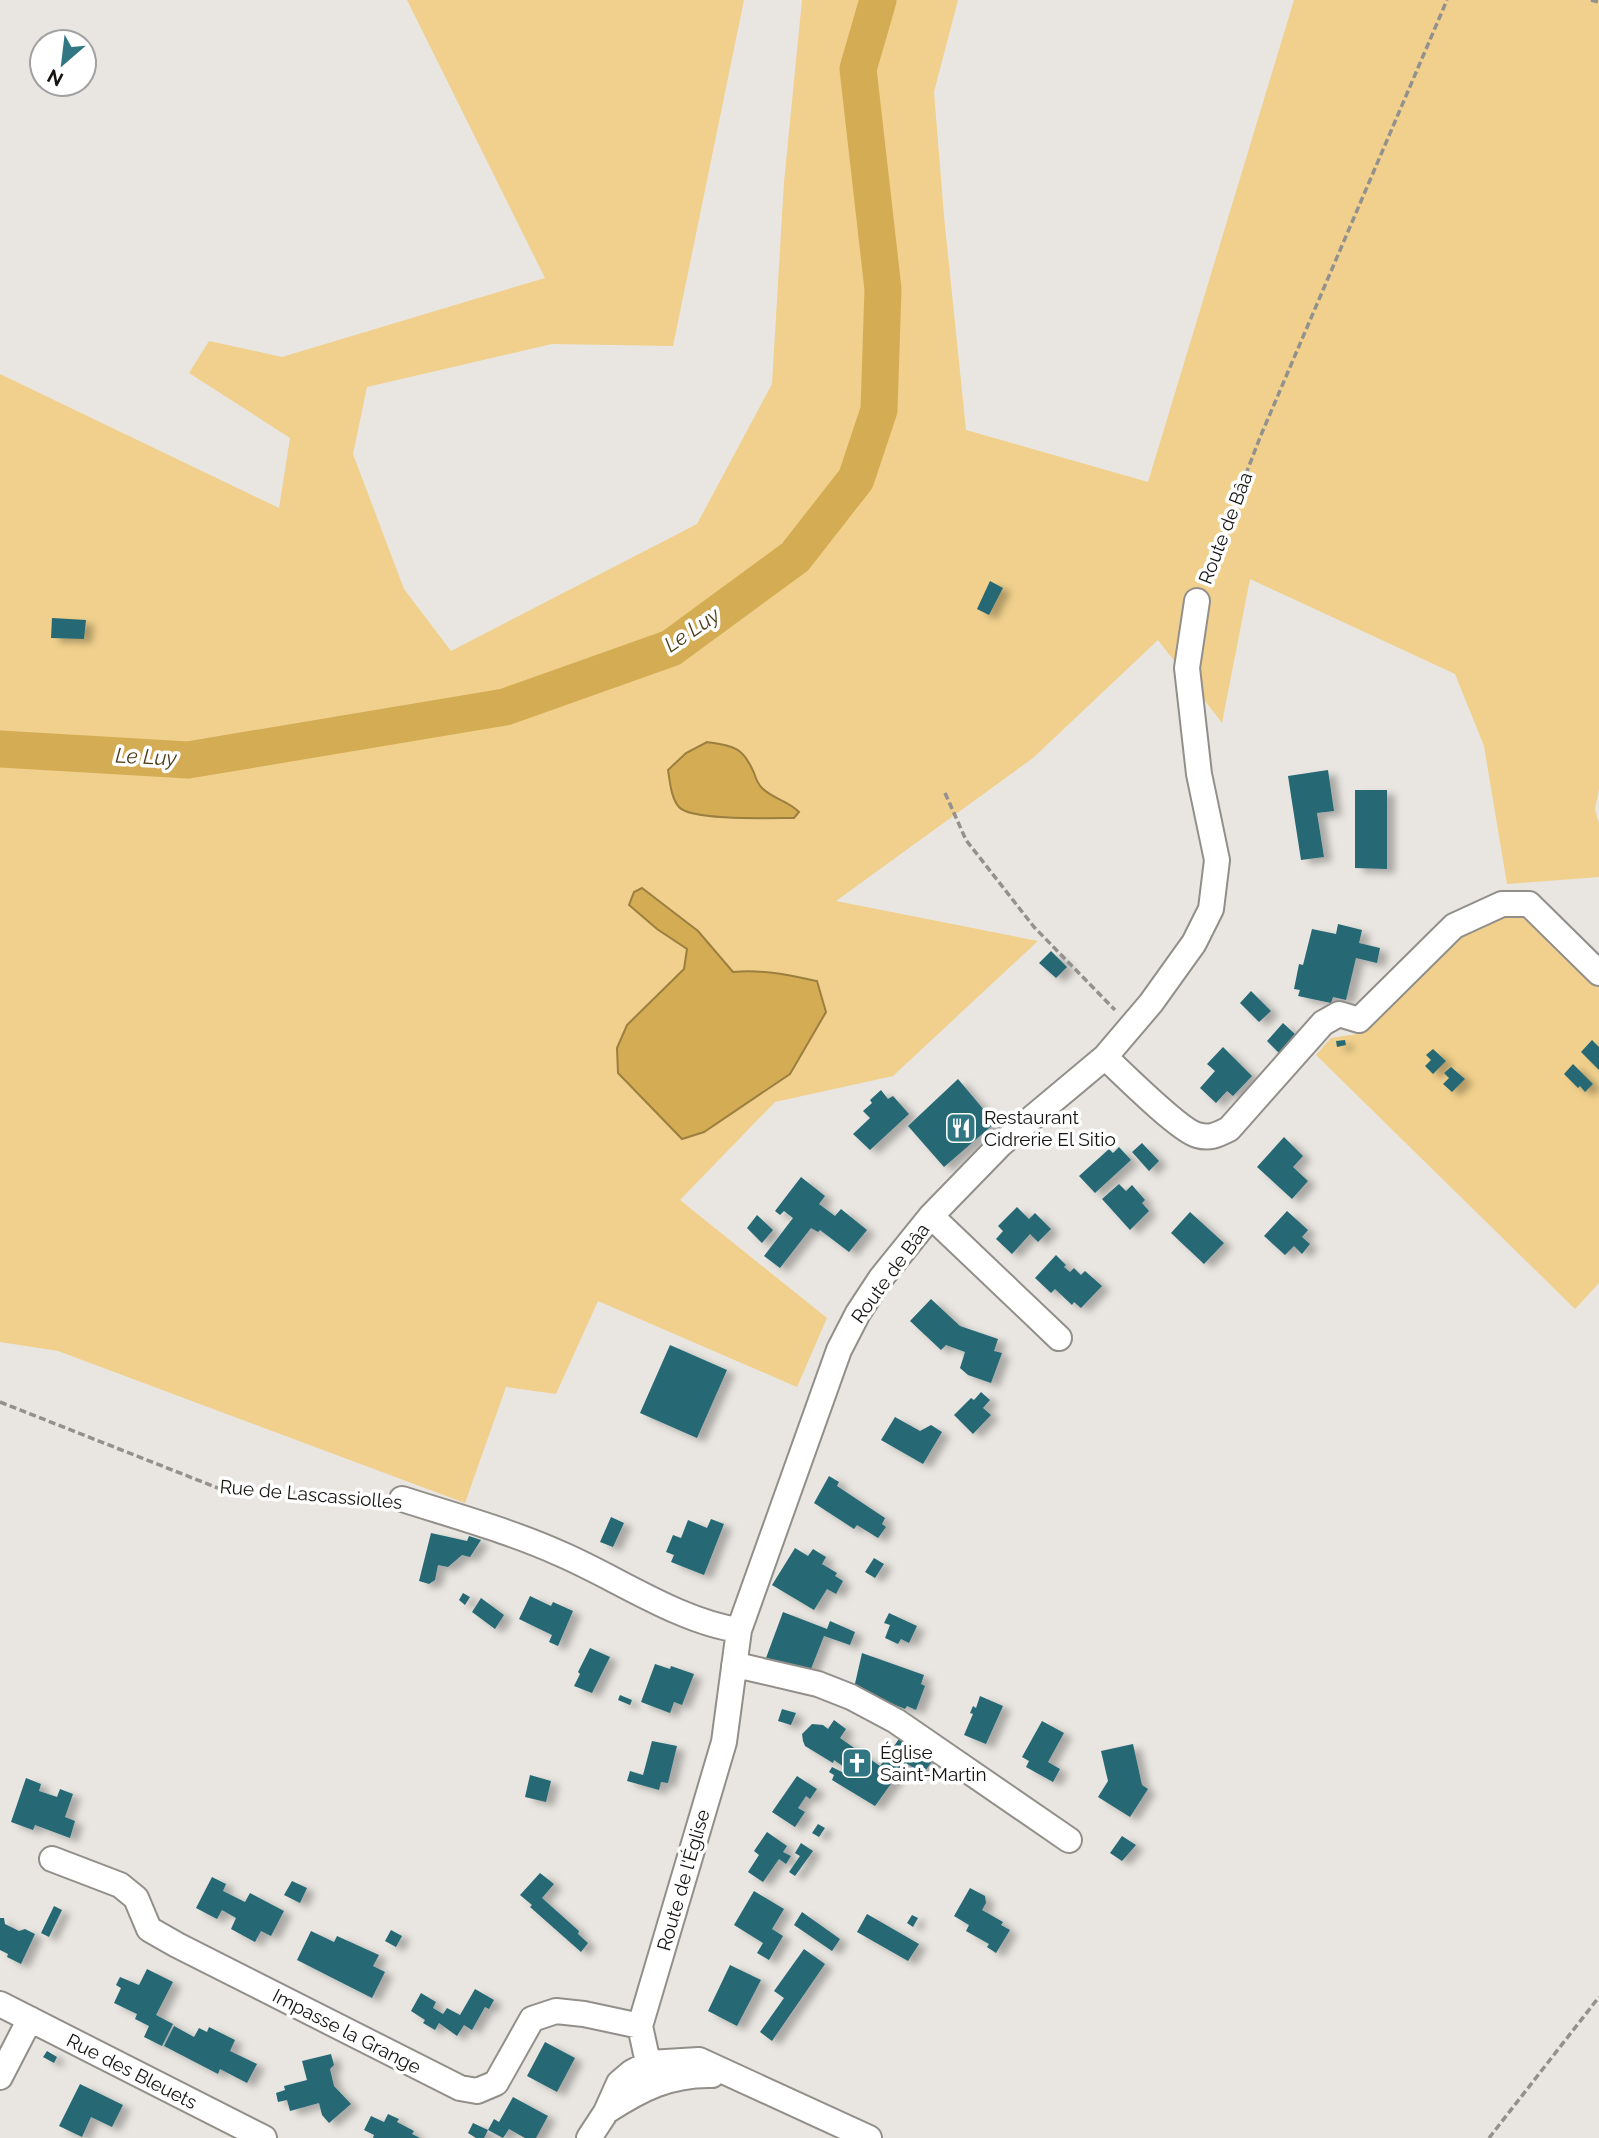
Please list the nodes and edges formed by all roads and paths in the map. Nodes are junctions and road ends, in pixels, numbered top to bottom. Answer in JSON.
{"nodes":[{"id":1,"x":1447,"y":0,"type":"edge"},
{"id":2,"x":1591,"y":0,"type":"edge"},
{"id":3,"x":1599,"y":2,"type":"edge"},
{"id":4,"x":1197,"y":601,"type":"joint"},
{"id":5,"x":945,"y":793,"type":"dead end"},
{"id":6,"x":1599,"y":973,"type":"edge"},
{"id":7,"x":1131,"y":1027,"type":"junction"},
{"id":8,"x":1105,"y":1057,"type":"junction"},
{"id":9,"x":930,"y":1216,"type":"junction"},
{"id":10,"x":1059,"y":1338,"type":"dead end"},
{"id":11,"x":0,"y":1402,"type":"edge"},
{"id":12,"x":402,"y":1499,"type":"joint"},
{"id":13,"x":739,"y":1630,"type":"junction"},
{"id":14,"x":734,"y":1667,"type":"junction"},
{"id":15,"x":1069,"y":1840,"type":"dead end"},
{"id":16,"x":52,"y":1859,"type":"dead end"},
{"id":17,"x":1599,"y":1997,"type":"edge"},
{"id":18,"x":0,"y":2004,"type":"edge"},
{"id":19,"x":30,"y":2019,"type":"junction"},
{"id":20,"x":640,"y":2026,"type":"junction"},
{"id":21,"x":654,"y":2072,"type":"junction"},
{"id":22,"x":0,"y":2077,"type":"edge"},
{"id":23,"x":264,"y":2138,"type":"edge"},
{"id":24,"x":589,"y":2138,"type":"edge"},
{"id":25,"x":869,"y":2138,"type":"edge"},
{"id":26,"x":1489,"y":2138,"type":"edge"}],
"edges":[{"from":1,"to":4,"type":"path","name":"Route de Bâa"},
{"from":2,"to":3,"type":"path"},
{"from":4,"to":7,"type":"street","name":"Route de Bâa"},
{"from":5,"to":7,"type":"path"},
{"from":6,"to":8,"type":"street"},
{"from":7,"to":8,"type":"street","name":"Route de Bâa"},
{"from":8,"to":9,"type":"street","name":"Route de Bâa"},
{"from":9,"to":10,"type":"street"},
{"from":9,"to":13,"type":"street","name":"Route de Bâa"},
{"from":11,"to":12,"type":"path","name":"Rue de Lascassiolles"},
{"from":12,"to":13,"type":"street","name":"Rue de Lascassiolles"},
{"from":13,"to":14,"type":"street","name":"Route de l'Église"},
{"from":14,"to":15,"type":"street"},
{"from":14,"to":20,"type":"street","name":"Route de l'Église"},
{"from":16,"to":20,"type":"street","name":"Impasse la Grange"},
{"from":17,"to":26,"type":"path"},
{"from":18,"to":19,"type":"street","name":"Rue des Bleuets"},
{"from":19,"to":22,"type":"street"},
{"from":19,"to":23,"type":"street","name":"Rue des Bleuets"},
{"from":20,"to":21,"type":"street","name":"Route de l'Église"},
{"from":21,"to":24,"type":"street"},
{"from":21,"to":25,"type":"street"}]}
